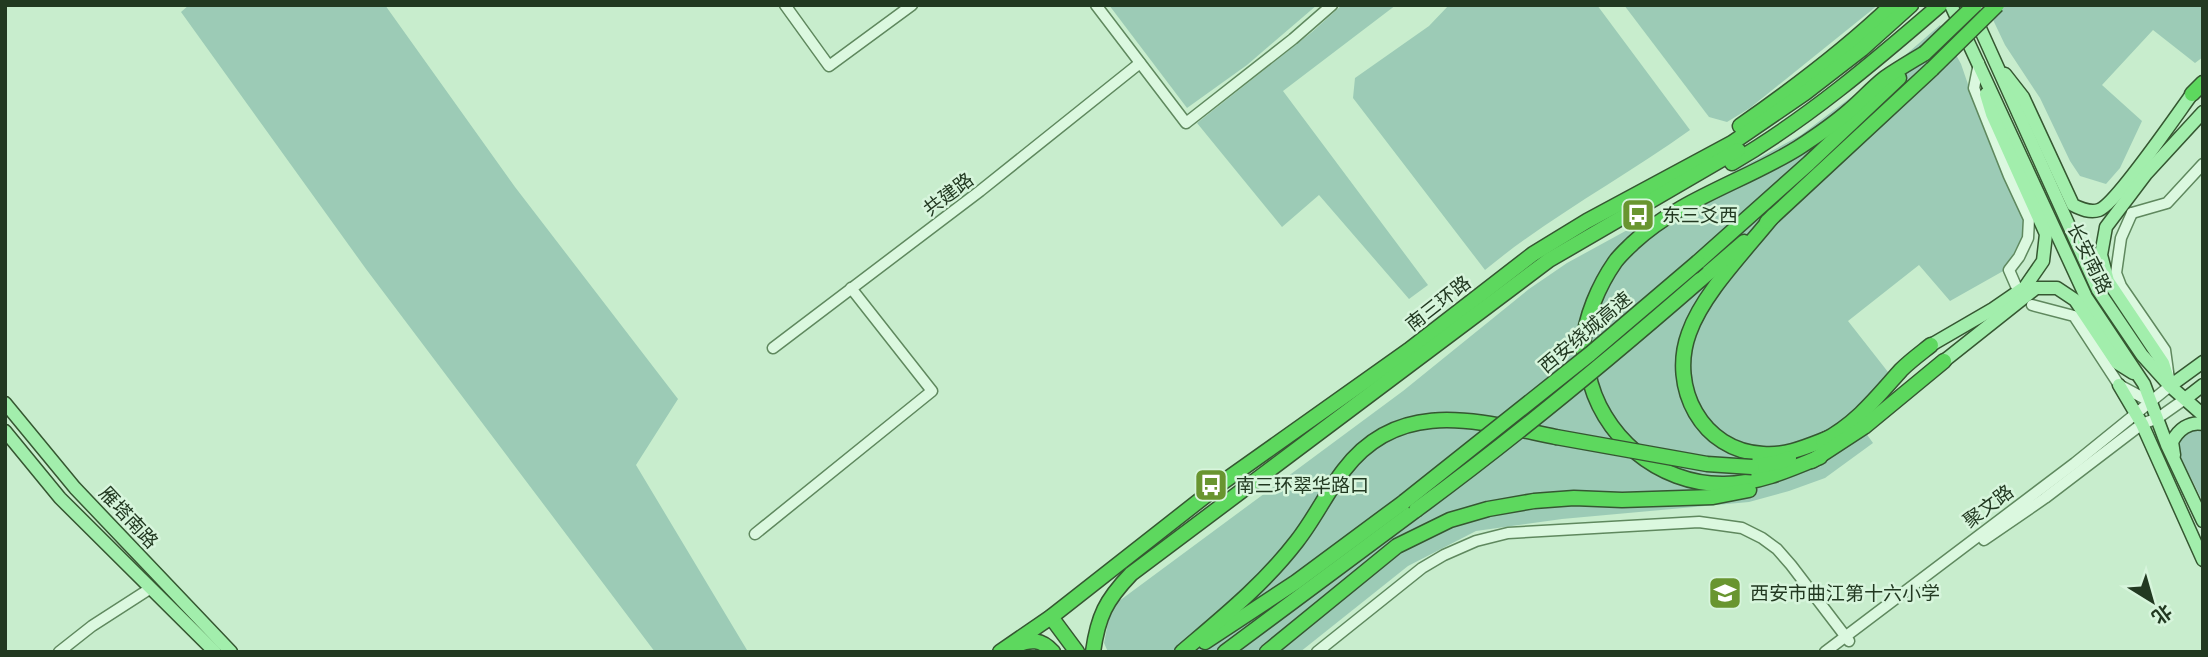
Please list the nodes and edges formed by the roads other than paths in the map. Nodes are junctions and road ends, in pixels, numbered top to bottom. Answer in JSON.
{"nodes":[{"id":1,"x":785,"y":5,"type":"edge"},
{"id":2,"x":912,"y":5,"type":"edge"},
{"id":3,"x":1096,"y":5,"type":"edge"},
{"id":4,"x":1332,"y":5,"type":"edge"},
{"id":5,"x":1892,"y":5,"type":"edge"},
{"id":6,"x":1911,"y":5,"type":"edge"},
{"id":7,"x":1924,"y":5,"type":"edge"},
{"id":8,"x":1940,"y":5,"type":"edge"},
{"id":9,"x":1951,"y":5,"type":"edge"},
{"id":10,"x":1970,"y":5,"type":"edge"},
{"id":11,"x":1997,"y":5,"type":"edge"},
{"id":12,"x":1926,"y":53,"type":"junction"},
{"id":13,"x":1990,"y":54,"type":"junction"},
{"id":14,"x":1140,"y":63,"type":"junction"},
{"id":15,"x":1979,"y":63,"type":"junction"},
{"id":16,"x":2197,"y":88,"type":"edge"},
{"id":17,"x":2203,"y":112,"type":"edge"},
{"id":18,"x":1735,"y":147,"type":"junction"},
{"id":19,"x":2203,"y":164,"type":"edge"},
{"id":20,"x":1672,"y":175,"type":"junction"},
{"id":21,"x":1655,"y":199,"type":"junction"},
{"id":22,"x":1773,"y":216,"type":"junction"},
{"id":23,"x":2016,"y":286,"type":"dead end"},
{"id":24,"x":851,"y":288,"type":"junction"},
{"id":25,"x":2032,"y":305,"type":"dead end"},
{"id":26,"x":1931,"y":345,"type":"joint"},
{"id":27,"x":773,"y":348,"type":"dead end"},
{"id":28,"x":1944,"y":361,"type":"joint"},
{"id":29,"x":2203,"y":362,"type":"edge"},
{"id":30,"x":2139,"y":377,"type":"junction"},
{"id":31,"x":2119,"y":385,"type":"junction"},
{"id":32,"x":2170,"y":386,"type":"junction"},
{"id":33,"x":2203,"y":386,"type":"edge"},
{"id":34,"x":2185,"y":399,"type":"junction"},
{"id":35,"x":2151,"y":402,"type":"junction"},
{"id":36,"x":5,"y":403,"type":"edge"},
{"id":37,"x":2203,"y":415,"type":"edge"},
{"id":38,"x":2158,"y":418,"type":"junction"},
{"id":39,"x":2139,"y":419,"type":"junction"},
{"id":40,"x":2203,"y":424,"type":"edge"},
{"id":41,"x":5,"y":431,"type":"edge"},
{"id":42,"x":1829,"y":438,"type":"junction"},
{"id":43,"x":1820,"y":457,"type":"junction"},
{"id":44,"x":2176,"y":465,"type":"junction"},
{"id":45,"x":2203,"y":521,"type":"edge"},
{"id":46,"x":755,"y":534,"type":"dead end"},
{"id":47,"x":2203,"y":560,"type":"edge"},
{"id":48,"x":151,"y":588,"type":"junction"},
{"id":49,"x":1046,"y":620,"type":"junction"},
{"id":50,"x":1096,"y":635,"type":"junction"},
{"id":51,"x":1847,"y":640,"type":"junction"},
{"id":52,"x":1002,"y":650,"type":"edge"},
{"id":53,"x":59,"y":652,"type":"edge"},
{"id":54,"x":215,"y":652,"type":"edge"},
{"id":55,"x":230,"y":652,"type":"edge"},
{"id":56,"x":1053,"y":652,"type":"edge"},
{"id":57,"x":1062,"y":652,"type":"edge"},
{"id":58,"x":1077,"y":652,"type":"edge"},
{"id":59,"x":1093,"y":652,"type":"edge"},
{"id":60,"x":1100,"y":652,"type":"edge"},
{"id":61,"x":1182,"y":652,"type":"edge"},
{"id":62,"x":1190,"y":652,"type":"edge"},
{"id":63,"x":1224,"y":652,"type":"edge"},
{"id":64,"x":1267,"y":652,"type":"edge"},
{"id":65,"x":1317,"y":652,"type":"edge"},
{"id":66,"x":1825,"y":652,"type":"edge"},
{"id":67,"x":1837,"y":652,"type":"edge"}],
"edges":[{"from":1,"to":2,"type":"street"},
{"from":3,"to":14,"type":"street"},
{"from":4,"to":14,"type":"street"},
{"from":5,"to":20,"type":"highway"},
{"from":6,"to":18,"type":"highway","name":"南三环路"},
{"from":7,"to":18,"type":"highway","name":"南三环路"},
{"from":8,"to":21,"type":"highway"},
{"from":9,"to":15,"type":"main road","name":"长安南路"},
{"from":10,"to":12,"type":"highway","name":"西安绕城高速","bridge":true},
{"from":10,"to":13,"type":"main road","name":"长安南路"},
{"from":11,"to":22,"type":"highway","name":"西安绕城高速","bridge":true},
{"from":12,"to":43,"type":"highway","bridge":true},
{"from":12,"to":62,"type":"highway","name":"西安绕城高速","bridge":true},
{"from":13,"to":16,"type":"main road"},
{"from":13,"to":32,"type":"main road","name":"长安南路"},
{"from":14,"to":24,"type":"street","name":"共建路"},
{"from":15,"to":23,"type":"street"},
{"from":15,"to":26,"type":"main road"},
{"from":15,"to":30,"type":"main road","name":"长安南路"},
{"from":17,"to":32,"type":"main road"},
{"from":18,"to":20,"type":"highway","name":"南三环路"},
{"from":18,"to":21,"type":"highway","name":"南三环路"},
{"from":19,"to":32,"type":"street"},
{"from":20,"to":49,"type":"highway","name":"南三环路"},
{"from":21,"to":50,"type":"highway","name":"南三环路"},
{"from":22,"to":42,"type":"highway"},
{"from":22,"to":63,"type":"highway","name":"西安绕城高速","bridge":true},
{"from":24,"to":27,"type":"street","name":"共建路"},
{"from":24,"to":46,"type":"street"},
{"from":25,"to":31,"type":"street"},
{"from":26,"to":42,"type":"highway"},
{"from":28,"to":30,"type":"main road"},
{"from":28,"to":43,"type":"highway"},
{"from":29,"to":32,"type":"main road"},
{"from":30,"to":35,"type":"main road","name":"长安南路"},
{"from":31,"to":35,"type":"street"},
{"from":31,"to":39,"type":"main road"},
{"from":32,"to":34,"type":"main road","name":"长安南路"},
{"from":32,"to":35,"type":"street","name":"聚文路"},
{"from":33,"to":34,"type":"main road"},
{"from":34,"to":37,"type":"main road","name":"长安南路"},
{"from":34,"to":38,"type":"street","name":"聚文路"},
{"from":35,"to":38,"type":"main road","name":"长安南路"},
{"from":35,"to":39,"type":"street","name":"聚文路"},
{"from":36,"to":55,"type":"main road","name":"雁塔南路"},
{"from":38,"to":39,"type":"street","name":"聚文路"},
{"from":38,"to":44,"type":"main road","name":"长安南路"},
{"from":39,"to":47,"type":"main road"},
{"from":39,"to":51,"type":"street","name":"聚文路"},
{"from":40,"to":44,"type":"main road"},
{"from":41,"to":48,"type":"main road","name":"雁塔南路"},
{"from":42,"to":61,"type":"highway","bridge":true},
{"from":43,"to":64,"type":"highway"},
{"from":44,"to":45,"type":"main road","name":"长安南路"},
{"from":48,"to":53,"type":"street"},
{"from":48,"to":54,"type":"main road","name":"雁塔南路"},
{"from":49,"to":52,"type":"highway","name":"南三环路"},
{"from":49,"to":57,"type":"highway"},
{"from":49,"to":58,"type":"highway"},
{"from":50,"to":59,"type":"highway","name":"南三环路"},
{"from":50,"to":60,"type":"street"},
{"from":51,"to":65,"type":"street"},
{"from":51,"to":66,"type":"street","name":"聚文路"},
{"from":51,"to":67,"type":"street","name":"聚文路"},
{"from":52,"to":56,"type":"highway"}]}
